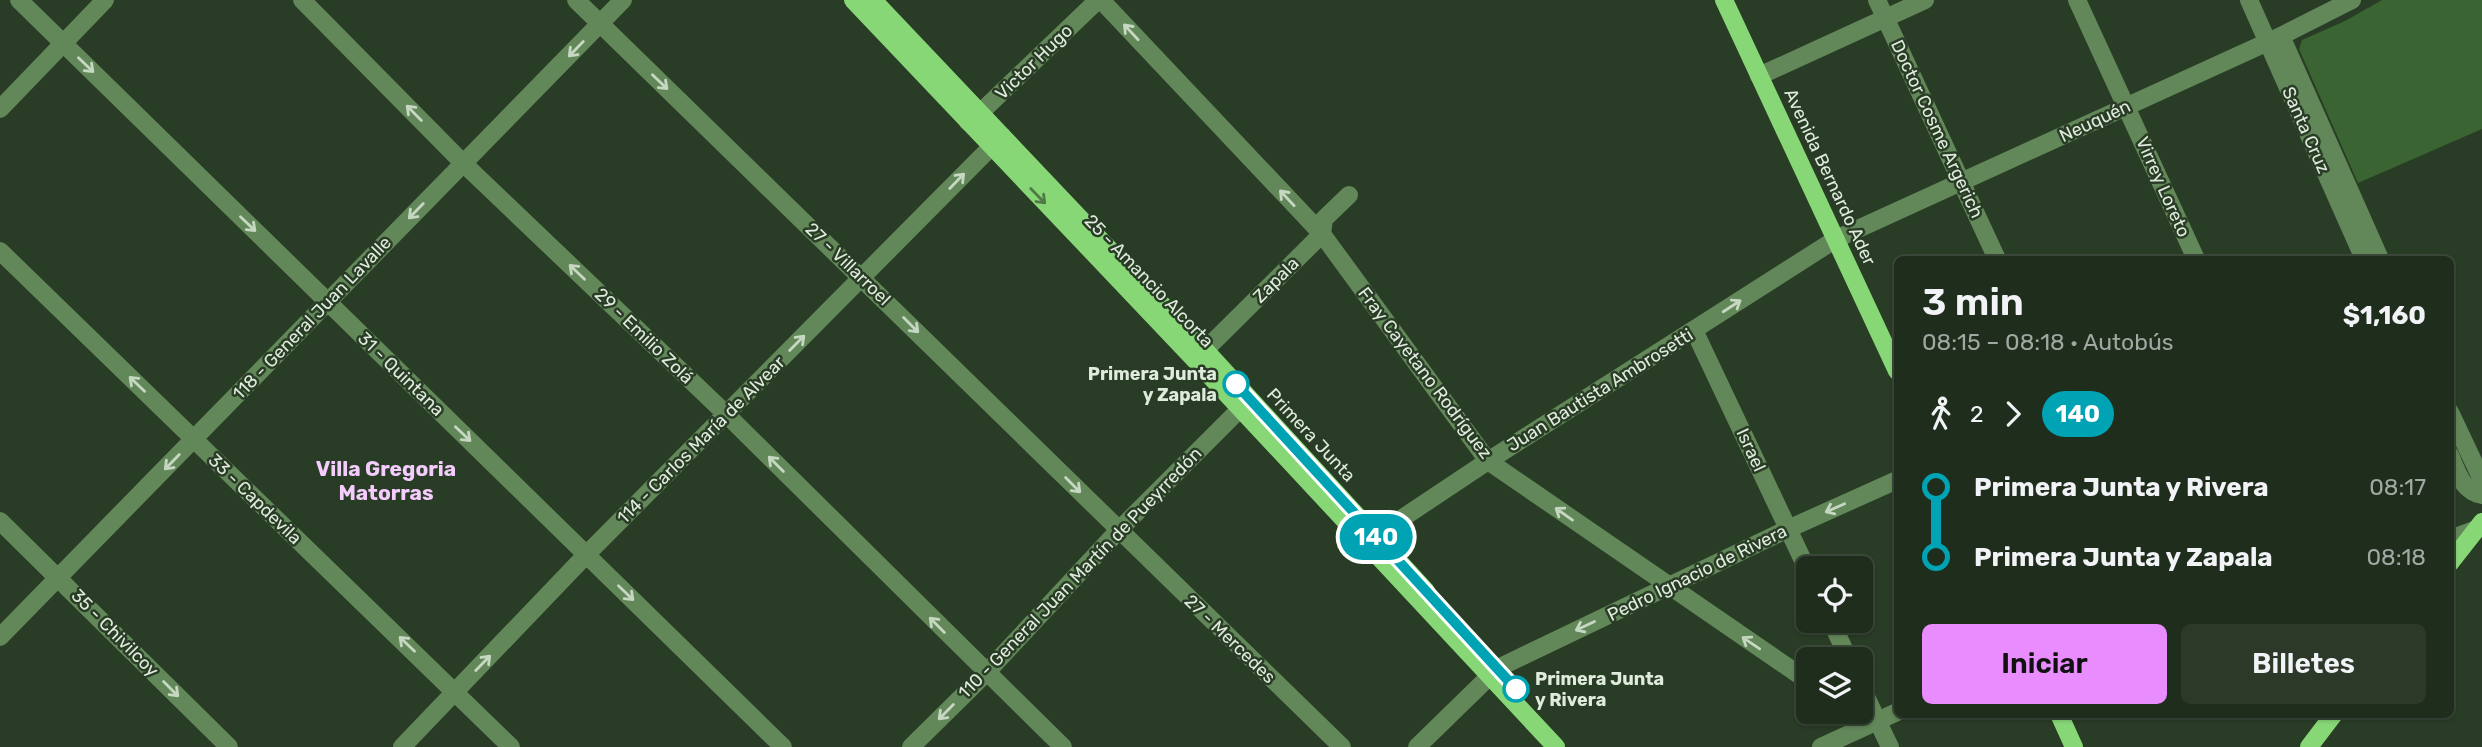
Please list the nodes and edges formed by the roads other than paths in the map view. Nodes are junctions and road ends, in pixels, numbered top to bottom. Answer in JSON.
{"nodes":[{"id":1,"x":19,"y":0,"type":"edge"},
{"id":2,"x":106,"y":0,"type":"edge"},
{"id":3,"x":302,"y":0,"type":"edge"},
{"id":4,"x":576,"y":0,"type":"edge"},
{"id":5,"x":623,"y":0,"type":"edge"},
{"id":6,"x":853,"y":0,"type":"edge"},
{"id":7,"x":873,"y":0,"type":"edge"},
{"id":8,"x":1099,"y":0,"type":"edge"},
{"id":9,"x":1724,"y":0,"type":"edge"},
{"id":10,"x":1877,"y":0,"type":"edge"},
{"id":11,"x":1925,"y":0,"type":"edge"},
{"id":12,"x":2077,"y":0,"type":"edge"},
{"id":13,"x":2249,"y":0,"type":"edge"},
{"id":14,"x":2352,"y":0,"type":"edge"},
{"id":15,"x":1886,"y":18,"type":"junction"},
{"id":16,"x":600,"y":24,"type":"junction"},
{"id":17,"x":2274,"y":39,"type":"junction"},
{"id":18,"x":63,"y":42,"type":"junction"},
{"id":19,"x":1759,"y":76,"type":"junction"},
{"id":20,"x":2126,"y":106,"type":"junction"},
{"id":21,"x":0,"y":109,"type":"edge"},
{"id":22,"x":975,"y":117,"type":"junction"},
{"id":23,"x":996,"y":141,"type":"junction"},
{"id":24,"x":463,"y":163,"type":"junction"},
{"id":25,"x":1962,"y":183,"type":"junction"},
{"id":26,"x":1349,"y":195,"type":"dead end"},
{"id":27,"x":1322,"y":234,"type":"junction"},
{"id":28,"x":1836,"y":239,"type":"junction"},
{"id":29,"x":0,"y":251,"type":"edge"},
{"id":30,"x":1996,"y":256,"type":"edge"},
{"id":31,"x":2195,"y":256,"type":"edge"},
{"id":32,"x":2363,"y":256,"type":"edge"},
{"id":33,"x":2379,"y":256,"type":"edge"},
{"id":34,"x":862,"y":277,"type":"junction"},
{"id":35,"x":328,"y":302,"type":"junction"},
{"id":36,"x":1693,"y":330,"type":"junction"},
{"id":37,"x":1200,"y":355,"type":"junction"},
{"id":38,"x":1894,"y":365,"type":"edge"},
{"id":39,"x":1246,"y":405,"type":"junction"},
{"id":40,"x":727,"y":415,"type":"junction"},
{"id":41,"x":2454,"y":420,"type":"edge"},
{"id":42,"x":194,"y":439,"type":"junction"},
{"id":43,"x":1488,"y":460,"type":"junction"},
{"id":44,"x":2454,"y":465,"type":"edge"},
{"id":45,"x":2482,"y":480,"type":"edge"},
{"id":46,"x":1894,"y":481,"type":"edge"},
{"id":47,"x":2482,"y":495,"type":"edge"},
{"id":48,"x":0,"y":521,"type":"edge"},
{"id":49,"x":2479,"y":526,"type":"edge"},
{"id":50,"x":1788,"y":529,"type":"junction"},
{"id":51,"x":1119,"y":530,"type":"junction"},
{"id":52,"x":2454,"y":537,"type":"edge"},
{"id":53,"x":1370,"y":540,"type":"junction"},
{"id":54,"x":586,"y":555,"type":"junction"},
{"id":55,"x":1801,"y":556,"type":"edge"},
{"id":56,"x":2454,"y":558,"type":"edge"},
{"id":57,"x":59,"y":577,"type":"junction"},
{"id":58,"x":1669,"y":587,"type":"junction"},
{"id":59,"x":0,"y":637,"type":"edge"},
{"id":60,"x":1493,"y":672,"type":"junction"},
{"id":61,"x":986,"y":673,"type":"junction"},
{"id":62,"x":1796,"y":673,"type":"edge"},
{"id":63,"x":456,"y":691,"type":"junction"},
{"id":64,"x":1873,"y":711,"type":"edge"},
{"id":65,"x":1894,"y":713,"type":"edge"},
{"id":66,"x":1873,"y":718,"type":"edge"},
{"id":67,"x":2061,"y":718,"type":"edge"},
{"id":68,"x":2331,"y":718,"type":"edge"},
{"id":69,"x":1878,"y":721,"type":"junction"},
{"id":70,"x":229,"y":747,"type":"edge"},
{"id":71,"x":402,"y":747,"type":"edge"},
{"id":72,"x":511,"y":747,"type":"edge"},
{"id":73,"x":783,"y":747,"type":"edge"},
{"id":74,"x":911,"y":747,"type":"edge"},
{"id":75,"x":1063,"y":747,"type":"edge"},
{"id":76,"x":1342,"y":747,"type":"edge"},
{"id":77,"x":1418,"y":747,"type":"edge"},
{"id":78,"x":1556,"y":747,"type":"edge"},
{"id":79,"x":1571,"y":747,"type":"edge"},
{"id":80,"x":1821,"y":747,"type":"edge"},
{"id":81,"x":1890,"y":747,"type":"edge"},
{"id":82,"x":2074,"y":747,"type":"edge"},
{"id":83,"x":2309,"y":747,"type":"edge"}],
"edges":[{"from":1,"to":18,"type":"street","name":"31 - Quintana"},
{"from":2,"to":18,"type":"street"},
{"from":24,"to":3,"type":"street","name":"29 - Emilio Zolá","one_way":true},
{"from":4,"to":16,"type":"street","name":"27 - Villarroel"},
{"from":5,"to":16,"type":"street","name":"118 - General Juan Lavalle"},
{"from":6,"to":22,"type":"main road"},
{"from":7,"to":22,"type":"main road","name":"Primera Junta"},
{"from":8,"to":22,"type":"street","name":"Victor Hugo"},
{"from":27,"to":8,"type":"street","name":"Fray Cayetano Rodríguez","one_way":true},
{"from":9,"to":19,"type":"main road","name":"Avenida Bernardo Ader"},
{"from":10,"to":15,"type":"street","name":"Doctor Cosme Argerich"},
{"from":11,"to":15,"type":"street"},
{"from":12,"to":20,"type":"street","name":"Virrey Loreto"},
{"from":13,"to":17,"type":"street","name":"Santa Cruz"},
{"from":14,"to":17,"type":"street","name":"Neuquén"},
{"from":15,"to":19,"type":"street"},
{"from":15,"to":25,"type":"street","name":"Doctor Cosme Argerich"},
{"from":16,"to":24,"type":"street","name":"118 - General Juan Lavalle","one_way":true},
{"from":16,"to":34,"type":"street","name":"27 - Villarroel","one_way":true},
{"from":17,"to":20,"type":"street","name":"Neuquén"},
{"from":17,"to":32,"type":"street","name":"Santa Cruz"},
{"from":17,"to":33,"type":"street","name":"Santa Cruz"},
{"from":18,"to":21,"type":"street"},
{"from":18,"to":35,"type":"street","name":"31 - Quintana","one_way":true},
{"from":19,"to":28,"type":"main road","name":"Avenida Bernardo Ader"},
{"from":20,"to":25,"type":"street","name":"Neuquén"},
{"from":20,"to":31,"type":"street","name":"Virrey Loreto"},
{"from":22,"to":23,"type":"main road","name":"Primera Junta"},
{"from":34,"to":23,"type":"street","name":"114 - Carlos María de Alvear","one_way":true},
{"from":23,"to":37,"type":"main road","name":"Primera Junta"},
{"from":24,"to":35,"type":"street","name":"118 - General Juan Lavalle","one_way":true},
{"from":40,"to":24,"type":"street","name":"29 - Emilio Zolá","one_way":true},
{"from":25,"to":28,"type":"street","name":"Neuquén"},
{"from":25,"to":30,"type":"street","name":"Doctor Cosme Argerich"},
{"from":26,"to":27,"type":"street","name":"Zapala"},
{"from":27,"to":37,"type":"street","name":"Zapala"},
{"from":27,"to":43,"type":"street","name":"Fray Cayetano Rodríguez"},
{"from":36,"to":28,"type":"street","name":"Juan Bautista Ambrosetti","one_way":true},
{"from":28,"to":38,"type":"main road","name":"Avenida Bernardo Ader"},
{"from":42,"to":29,"type":"street","name":"33 - Capdevila","one_way":true},
{"from":40,"to":34,"type":"street","name":"114 - Carlos María de Alvear","one_way":true},
{"from":34,"to":51,"type":"street","name":"27 - Villarroel","one_way":true},
{"from":35,"to":42,"type":"street","name":"118 - General Juan Lavalle"},
{"from":35,"to":54,"type":"street","name":"31 - Quintana","one_way":true},
{"from":36,"to":43,"type":"street","name":"Juan Bautista Ambrosetti"},
{"from":36,"to":50,"type":"street","name":"Israel"},
{"from":37,"to":39,"type":"main road","name":"Primera Junta"},
{"from":39,"to":51,"type":"street","name":"110 - General Juan Martín de Pueyrredón"},
{"from":39,"to":53,"type":"main road","name":"Primera Junta"},
{"from":40,"to":54,"type":"street","name":"114 - Carlos María de Alvear"},
{"from":61,"to":40,"type":"street","name":"29 - Emilio Zolá","one_way":true},
{"from":41,"to":45,"type":"street"},
{"from":42,"to":57,"type":"street","name":"118 - General Juan Lavalle","one_way":true},
{"from":63,"to":42,"type":"street","name":"33 - Capdevila","one_way":true},
{"from":43,"to":53,"type":"street","name":"Juan Bautista Ambrosetti"},
{"from":58,"to":43,"type":"street","name":"Fray Cayetano Rodríguez","one_way":true},
{"from":44,"to":47,"type":"street"},
{"from":46,"to":50,"type":"street","name":"Pedro Ignacio de Rivera","one_way":true},
{"from":48,"to":57,"type":"street","name":"35 - Chivilcoy"},
{"from":49,"to":52,"type":"street"},
{"from":49,"to":56,"type":"main road"},
{"from":50,"to":55,"type":"street","name":"Israel"},
{"from":50,"to":58,"type":"street","name":"Pedro Ignacio de Rivera"},
{"from":51,"to":61,"type":"street","name":"110 - General Juan Martín de Pueyrredón"},
{"from":51,"to":76,"type":"street","name":"27 - Mercedes"},
{"from":53,"to":60,"type":"main road","name":"Primera Junta"},
{"from":63,"to":54,"type":"street","name":"114 - Carlos María de Alvear","one_way":true},
{"from":54,"to":73,"type":"street","name":"31 - Quintana","one_way":true},
{"from":57,"to":59,"type":"street","name":"118 - General Juan Lavalle"},
{"from":57,"to":70,"type":"street","name":"35 - Chivilcoy","one_way":true},
{"from":58,"to":60,"type":"street","name":"Pedro Ignacio de Rivera","one_way":true},
{"from":62,"to":58,"type":"street","name":"Fray Cayetano Rodríguez","one_way":true},
{"from":60,"to":77,"type":"street","name":"Pedro Ignacio de Rivera"},
{"from":60,"to":78,"type":"main road"},
{"from":60,"to":79,"type":"main road","name":"Primera Junta"},
{"from":61,"to":74,"type":"street","name":"110 - General Juan Martín de Pueyrredón","one_way":true},
{"from":61,"to":75,"type":"street","name":"29 - Emilio Zolá"},
{"from":63,"to":71,"type":"street","name":"114 - Carlos María de Alvear"},
{"from":63,"to":72,"type":"street","name":"33 - Capdevila"},
{"from":64,"to":69,"type":"street"},
{"from":65,"to":69,"type":"street"},
{"from":66,"to":69,"type":"street"},
{"from":67,"to":82,"type":"main road"},
{"from":68,"to":83,"type":"main road"},
{"from":69,"to":80,"type":"street"},
{"from":69,"to":81,"type":"street"}]}
